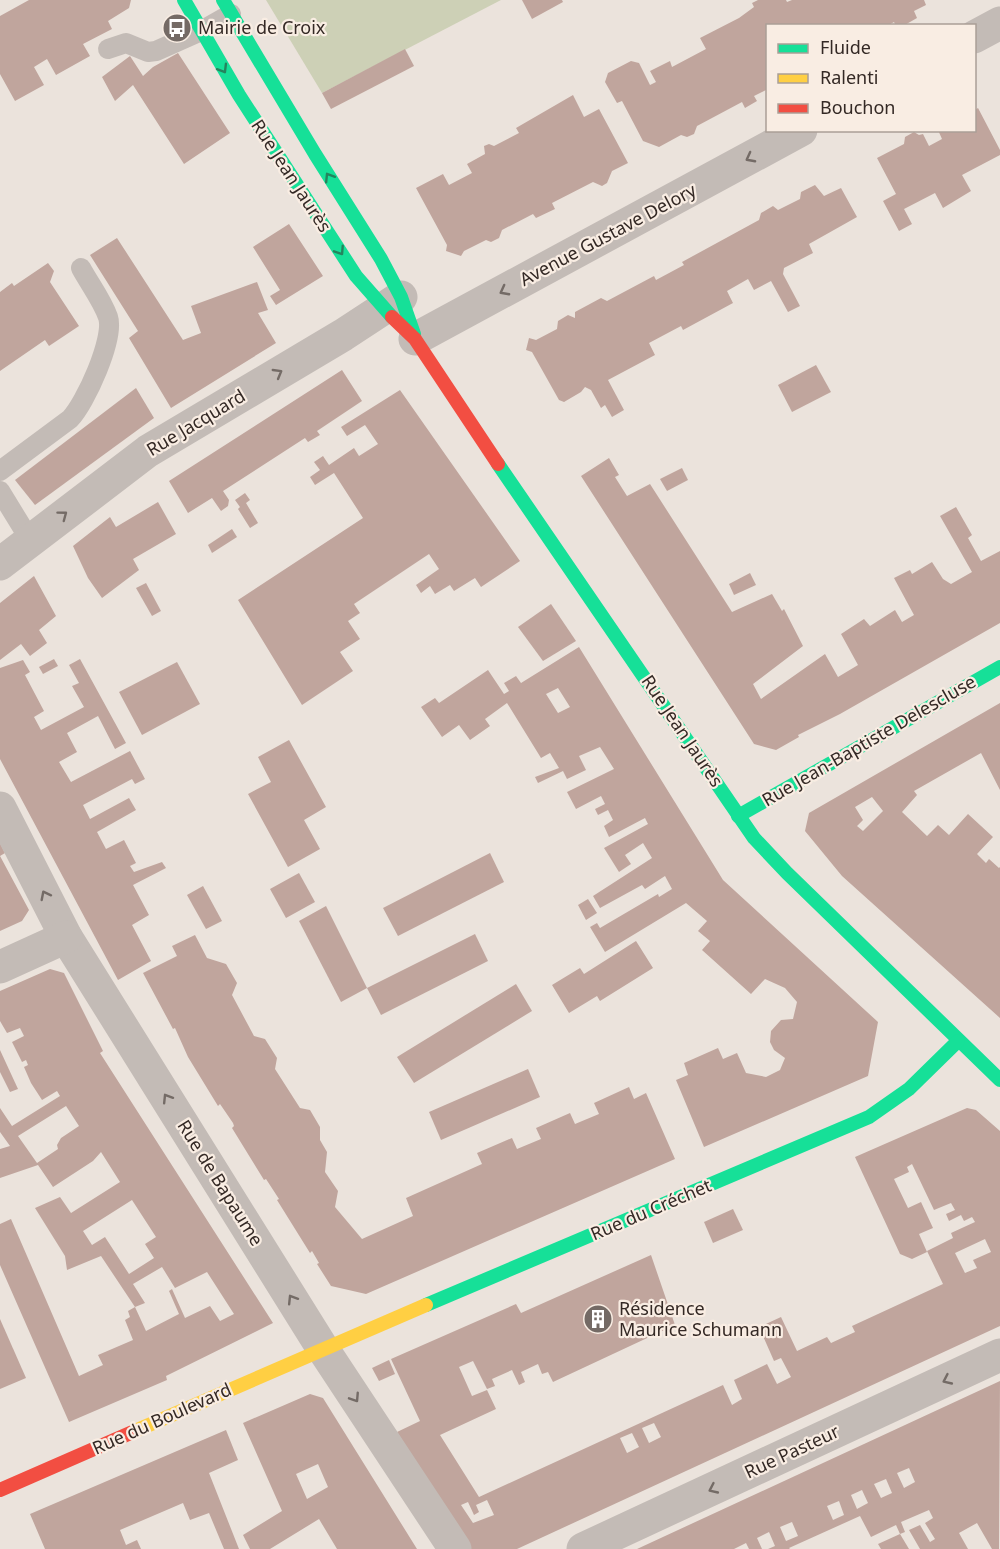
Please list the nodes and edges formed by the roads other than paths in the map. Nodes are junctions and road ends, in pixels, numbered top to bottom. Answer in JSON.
{"nodes":[{"id":1,"x":184,"y":0,"type":"edge"},
{"id":2,"x":227,"y":7,"type":"edge"},
{"id":3,"x":1000,"y":23,"type":"edge"},
{"id":4,"x":201,"y":31,"type":"junction"},
{"id":5,"x":976,"y":36,"type":"edge"},
{"id":6,"x":108,"y":49,"type":"dead end"},
{"id":7,"x":797,"y":132,"type":"edge"},
{"id":8,"x":81,"y":268,"type":"dead end"},
{"id":9,"x":392,"y":303,"type":"junction"},
{"id":10,"x":415,"y":339,"type":"junction"},
{"id":11,"x":0,"y":471,"type":"edge"},
{"id":12,"x":0,"y":491,"type":"edge"},
{"id":13,"x":30,"y":540,"type":"junction"},
{"id":14,"x":0,"y":564,"type":"edge"},
{"id":15,"x":1000,"y":667,"type":"edge"},
{"id":16,"x":0,"y":808,"type":"edge"},
{"id":17,"x":738,"y":816,"type":"junction"},
{"id":18,"x":66,"y":937,"type":"junction"},
{"id":19,"x":0,"y":967,"type":"edge"},
{"id":20,"x":958,"y":1041,"type":"junction"},
{"id":21,"x":1000,"y":1080,"type":"edge"},
{"id":22,"x":323,"y":1349,"type":"junction"},
{"id":23,"x":1000,"y":1355,"type":"edge"},
{"id":24,"x":0,"y":1490,"type":"edge"},
{"id":25,"x":454,"y":1549,"type":"edge"},
{"id":26,"x":584,"y":1549,"type":"edge"}],
"edges":[{"from":1,"to":4,"type":"main road","name":"Rue Jean Jaurès"},
{"from":2,"to":4,"type":"lane"},
{"from":9,"to":2,"type":"main road","name":"Rue Jean Jaurès","one_way":true},
{"from":3,"to":5,"type":"street"},
{"from":4,"to":6,"type":"lane"},
{"from":4,"to":9,"type":"main road","name":"Rue Jean Jaurès","one_way":true},
{"from":7,"to":10,"type":"street","name":"Avenue Gustave Delory","one_way":true},
{"from":8,"to":11,"type":"lane"},
{"from":9,"to":10,"type":"main road","name":"Rue Jean Jaurès"},
{"from":9,"to":10,"type":"main road","name":"Rue Jean Jaurès"},
{"from":13,"to":9,"type":"street","name":"Rue Jacquard","one_way":true},
{"from":10,"to":17,"type":"main road","name":"Rue Jean Jaurès"},
{"from":12,"to":13,"type":"lane"},
{"from":13,"to":14,"type":"street","name":"Rue Jacquard"},
{"from":15,"to":17,"type":"main road","name":"Rue Jean-Baptiste Delescluse"},
{"from":18,"to":16,"type":"street","name":"Rue de Bapaume","one_way":true},
{"from":17,"to":20,"type":"main road","name":"Rue Jean Jaurès"},
{"from":18,"to":19,"type":"street"},
{"from":22,"to":18,"type":"street","name":"Rue de Bapaume","one_way":true},
{"from":20,"to":21,"type":"main road","name":"Rue Jean Jaurès"},
{"from":20,"to":22,"type":"main road","name":"Rue du Créchet"},
{"from":22,"to":24,"type":"main road","name":"Rue du Boulevard"},
{"from":22,"to":25,"type":"street","name":"Rue de Bapaume","one_way":true},
{"from":23,"to":26,"type":"street","name":"Rue Pasteur","one_way":true}]}
